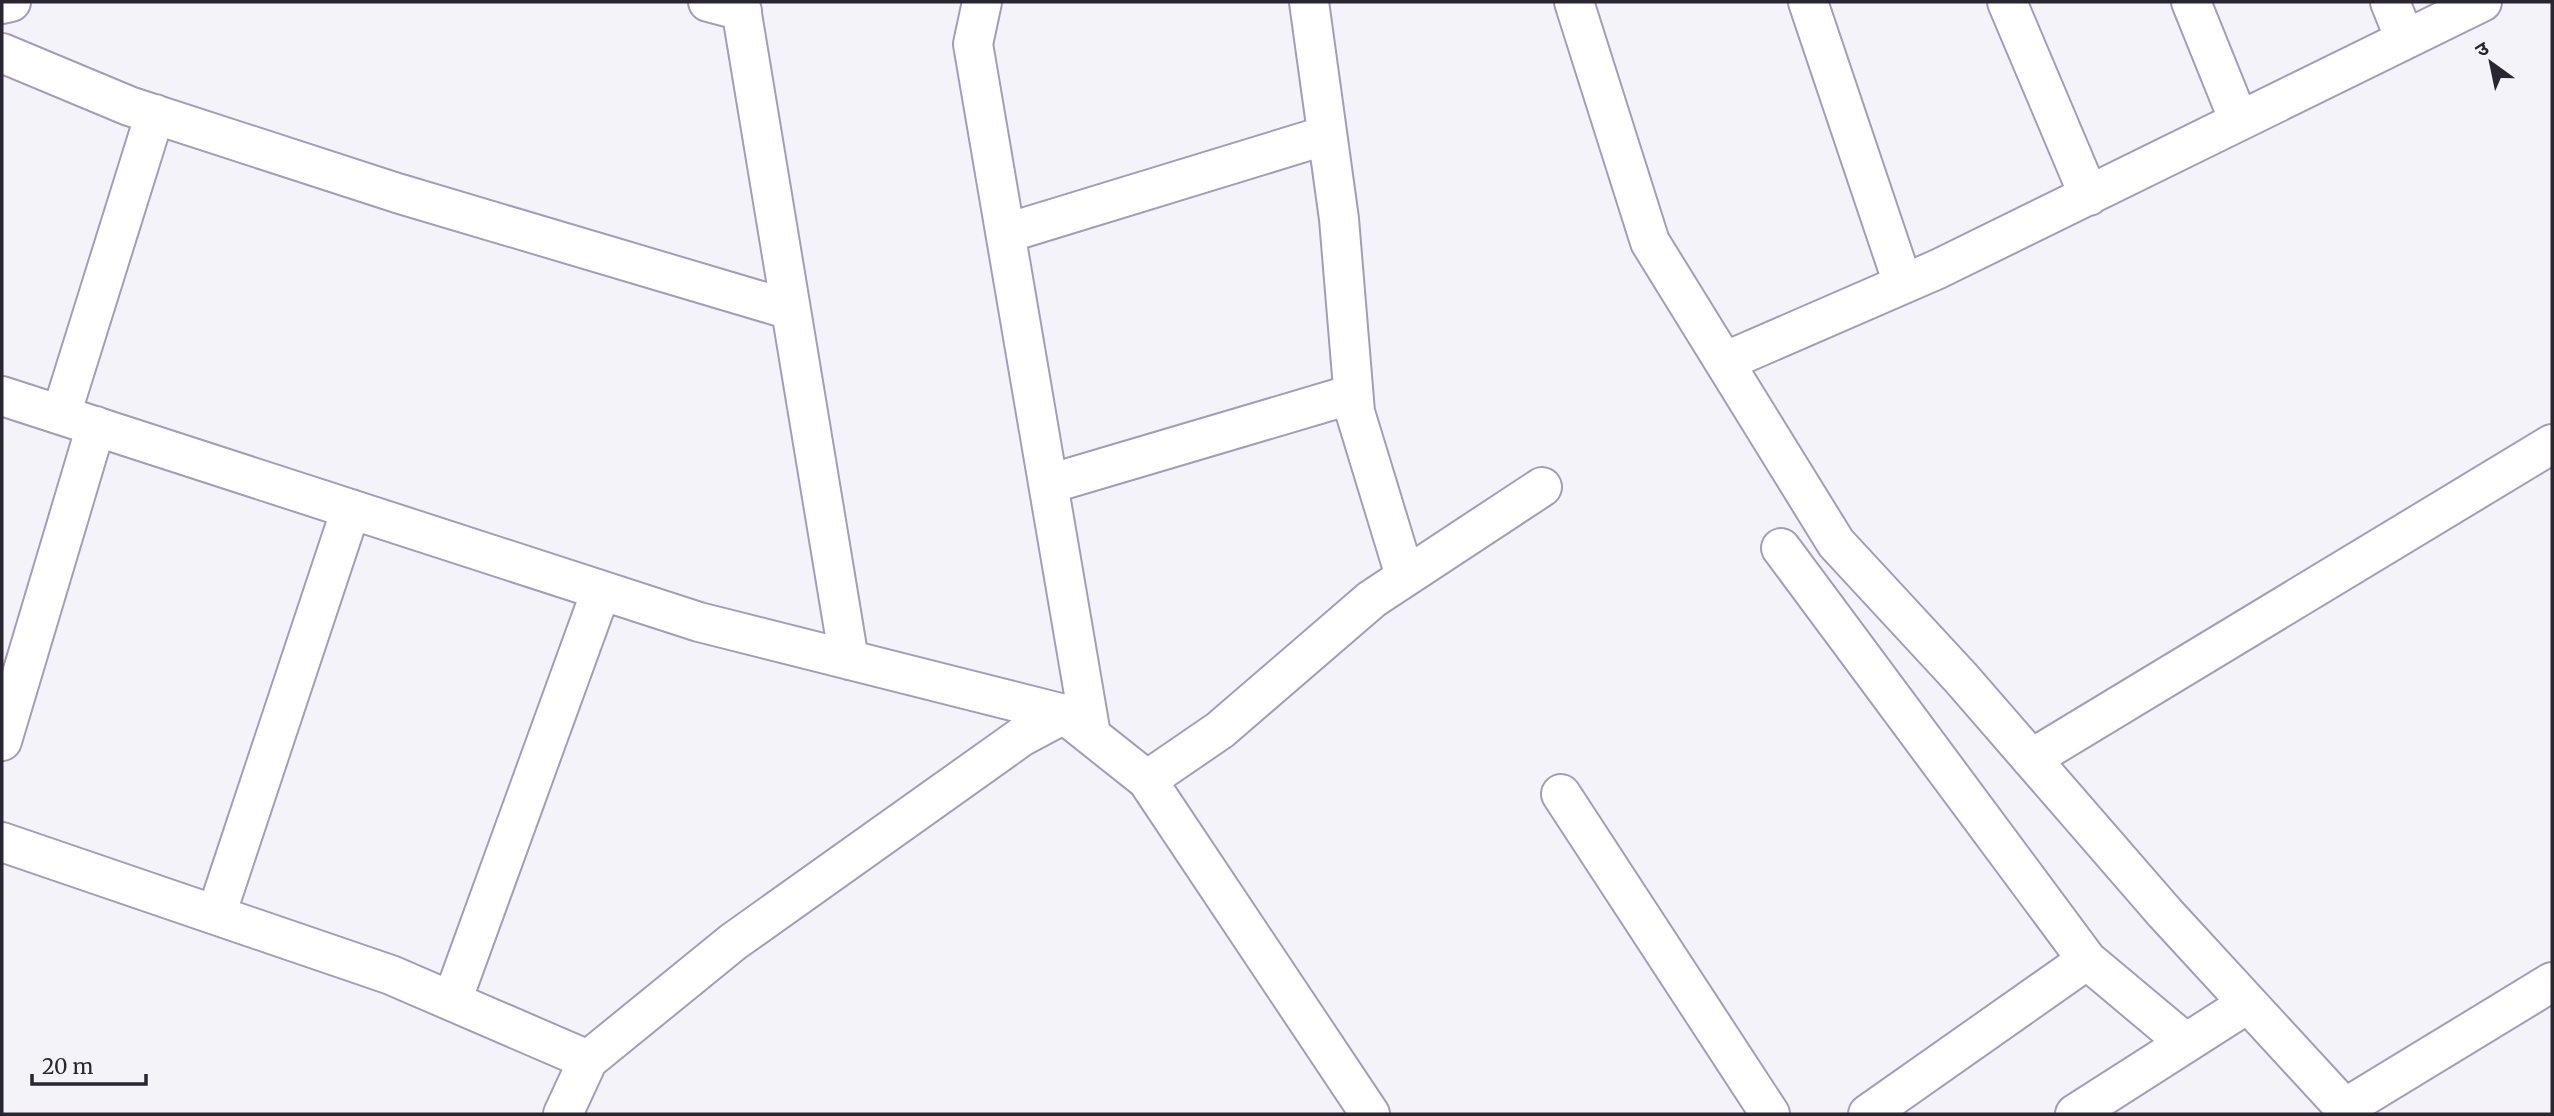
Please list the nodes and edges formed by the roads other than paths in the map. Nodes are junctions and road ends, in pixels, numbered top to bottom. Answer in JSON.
{"nodes":[{"id":1,"x":11,"y":2,"type":"edge"},
{"id":2,"x":982,"y":2,"type":"edge"},
{"id":3,"x":1309,"y":2,"type":"edge"},
{"id":4,"x":1574,"y":2,"type":"edge"},
{"id":5,"x":1808,"y":2,"type":"edge"},
{"id":6,"x":2007,"y":2,"type":"edge"},
{"id":7,"x":2191,"y":2,"type":"edge"},
{"id":8,"x":2389,"y":2,"type":"edge"},
{"id":9,"x":2482,"y":2,"type":"edge"},
{"id":10,"x":2,"y":4,"type":"edge"},
{"id":11,"x":730,"y":5,"type":"edge"},
{"id":12,"x":2405,"y":39,"type":"junction"},
{"id":13,"x":2,"y":53,"type":"edge"},
{"id":14,"x":155,"y":114,"type":"junction"},
{"id":15,"x":2239,"y":121,"type":"junction"},
{"id":16,"x":1327,"y":135,"type":"junction"},
{"id":17,"x":2089,"y":196,"type":"junction"},
{"id":18,"x":1007,"y":233,"type":"junction"},
{"id":19,"x":1903,"y":284,"type":"junction"},
{"id":20,"x":792,"y":310,"type":"junction"},
{"id":21,"x":1724,"y":362,"type":"junction"},
{"id":22,"x":1353,"y":394,"type":"junction"},
{"id":23,"x":2,"y":396,"type":"edge"},
{"id":24,"x":78,"y":420,"type":"junction"},
{"id":25,"x":2552,"y":444,"type":"edge"},
{"id":26,"x":1049,"y":484,"type":"junction"},
{"id":27,"x":1542,"y":487,"type":"dead end"},
{"id":28,"x":351,"y":509,"type":"junction"},
{"id":29,"x":1781,"y":548,"type":"dead end"},
{"id":30,"x":1405,"y":576,"type":"junction"},
{"id":31,"x":601,"y":591,"type":"junction"},
{"id":32,"x":849,"y":660,"type":"junction"},
{"id":33,"x":1078,"y":725,"type":"junction"},
{"id":34,"x":2,"y":741,"type":"edge"},
{"id":35,"x":2031,"y":758,"type":"junction"},
{"id":36,"x":1147,"y":780,"type":"junction"},
{"id":37,"x":1561,"y":794,"type":"dead end"},
{"id":38,"x":2,"y":842,"type":"edge"},
{"id":39,"x":216,"y":915,"type":"junction"},
{"id":40,"x":2087,"y":960,"type":"junction"},
{"id":41,"x":2552,"y":982,"type":"edge"},
{"id":42,"x":452,"y":1001,"type":"junction"},
{"id":43,"x":2247,"y":1004,"type":"junction"},
{"id":44,"x":2186,"y":1043,"type":"junction"},
{"id":45,"x":588,"y":1060,"type":"junction"},
{"id":46,"x":2348,"y":1111,"type":"edge"},
{"id":47,"x":563,"y":1114,"type":"edge"},
{"id":48,"x":1370,"y":1114,"type":"edge"},
{"id":49,"x":1770,"y":1114,"type":"edge"},
{"id":50,"x":1868,"y":1114,"type":"edge"},
{"id":51,"x":2075,"y":1114,"type":"edge"}],
"edges":[{"from":1,"to":10,"type":"street"},
{"from":2,"to":18,"type":"street"},
{"from":3,"to":16,"type":"street"},
{"from":4,"to":21,"type":"street"},
{"from":5,"to":19,"type":"street"},
{"from":6,"to":17,"type":"street"},
{"from":7,"to":15,"type":"street"},
{"from":8,"to":12,"type":"street"},
{"from":9,"to":12,"type":"street"},
{"from":11,"to":20,"type":"street"},
{"from":12,"to":15,"type":"street"},
{"from":13,"to":14,"type":"street"},
{"from":14,"to":20,"type":"street"},
{"from":14,"to":24,"type":"street"},
{"from":15,"to":17,"type":"street"},
{"from":16,"to":18,"type":"street"},
{"from":16,"to":22,"type":"street"},
{"from":17,"to":19,"type":"street"},
{"from":18,"to":26,"type":"street"},
{"from":19,"to":21,"type":"street"},
{"from":20,"to":32,"type":"street"},
{"from":21,"to":35,"type":"street"},
{"from":22,"to":26,"type":"street"},
{"from":22,"to":30,"type":"street"},
{"from":23,"to":24,"type":"street"},
{"from":24,"to":28,"type":"street"},
{"from":24,"to":34,"type":"street"},
{"from":25,"to":35,"type":"street"},
{"from":26,"to":33,"type":"street"},
{"from":27,"to":30,"type":"street"},
{"from":28,"to":31,"type":"street"},
{"from":28,"to":39,"type":"street"},
{"from":29,"to":40,"type":"street"},
{"from":30,"to":36,"type":"street"},
{"from":31,"to":32,"type":"street"},
{"from":31,"to":42,"type":"street"},
{"from":32,"to":33,"type":"street"},
{"from":33,"to":36,"type":"street"},
{"from":33,"to":45,"type":"street"},
{"from":35,"to":43,"type":"street"},
{"from":36,"to":48,"type":"street"},
{"from":37,"to":49,"type":"street"},
{"from":38,"to":39,"type":"street"},
{"from":39,"to":42,"type":"street"},
{"from":40,"to":44,"type":"street"},
{"from":40,"to":50,"type":"street"},
{"from":41,"to":46,"type":"street"},
{"from":42,"to":45,"type":"street"},
{"from":43,"to":44,"type":"street"},
{"from":43,"to":46,"type":"street"},
{"from":44,"to":51,"type":"street"},
{"from":45,"to":47,"type":"street"}]}
